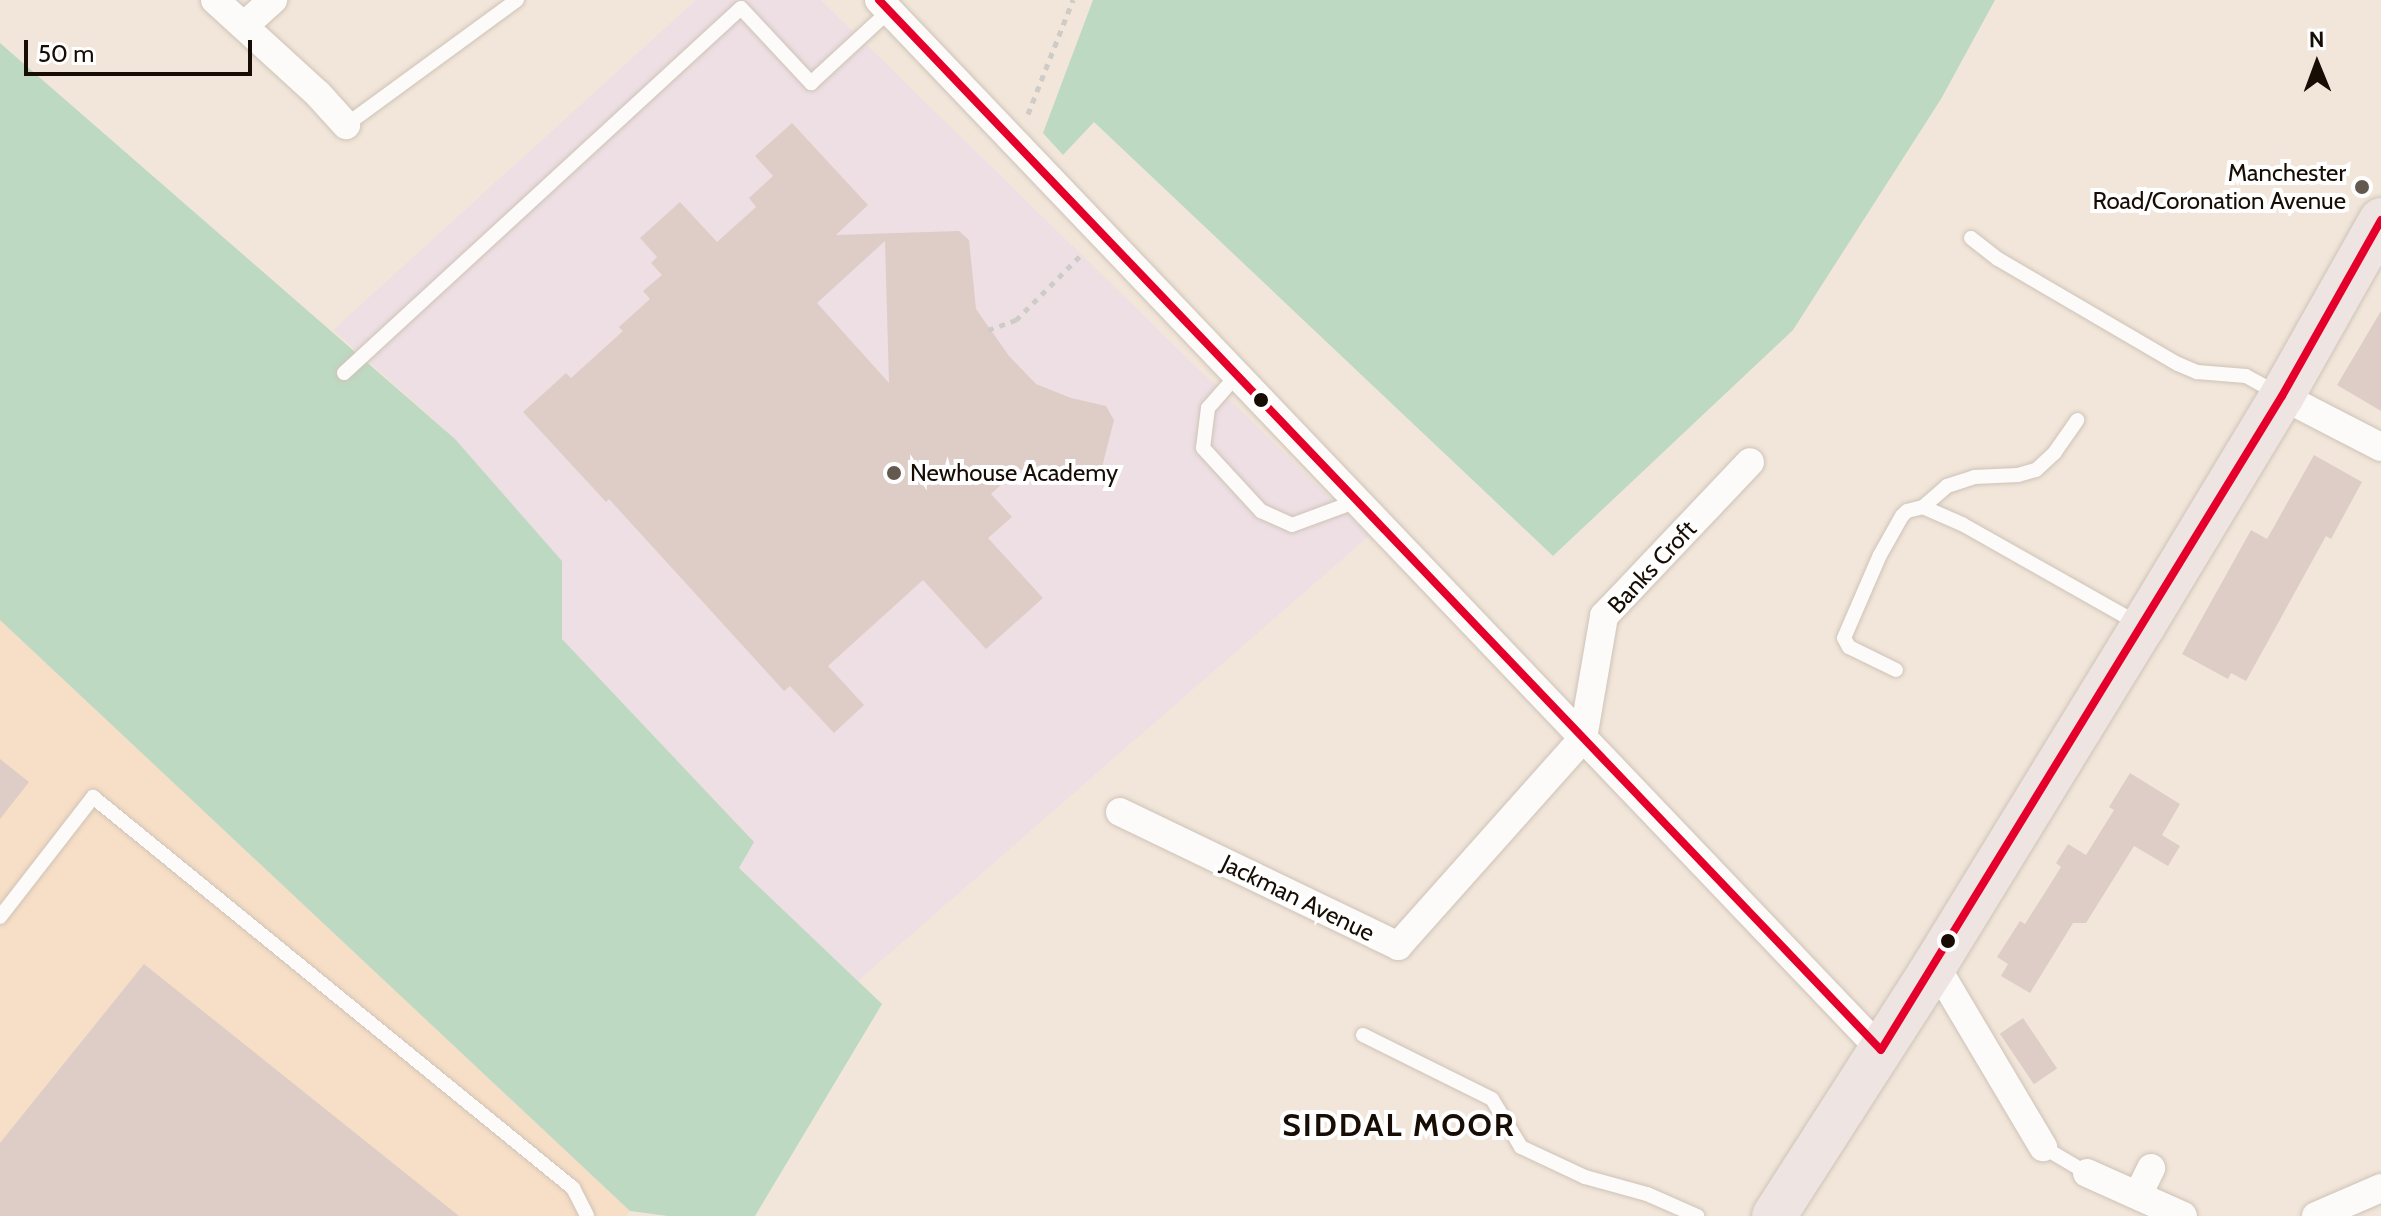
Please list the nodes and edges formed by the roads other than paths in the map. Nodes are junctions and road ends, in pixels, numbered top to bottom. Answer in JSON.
{"nodes":[{"id":1,"x":215,"y":0,"type":"edge"},
{"id":2,"x":273,"y":0,"type":"edge"},
{"id":3,"x":517,"y":0,"type":"edge"},
{"id":4,"x":884,"y":5,"type":"edge"},
{"id":5,"x":245,"y":25,"type":"junction"},
{"id":6,"x":346,"y":125,"type":"joint"},
{"id":7,"x":2381,"y":220,"type":"edge"},
{"id":8,"x":1971,"y":238,"type":"dead end"},
{"id":9,"x":344,"y":373,"type":"dead end"},
{"id":10,"x":1237,"y":375,"type":"junction"},
{"id":11,"x":2282,"y":396,"type":"junction"},
{"id":12,"x":2077,"y":420,"type":"dead end"},
{"id":13,"x":2381,"y":447,"type":"edge"},
{"id":14,"x":1750,"y":462,"type":"dead end"},
{"id":15,"x":1357,"y":501,"type":"junction"},
{"id":16,"x":1923,"y":507,"type":"junction"},
{"id":17,"x":2143,"y":626,"type":"junction"},
{"id":18,"x":1896,"y":670,"type":"dead end"},
{"id":19,"x":1583,"y":738,"type":"junction"},
{"id":20,"x":1120,"y":812,"type":"dead end"},
{"id":21,"x":0,"y":917,"type":"edge"},
{"id":22,"x":1935,"y":965,"type":"junction"},
{"id":23,"x":1363,"y":1035,"type":"dead end"},
{"id":24,"x":1881,"y":1050,"type":"junction"},
{"id":25,"x":2043,"y":1147,"type":"joint"},
{"id":26,"x":2151,"y":1168,"type":"dead end"},
{"id":27,"x":2087,"y":1173,"type":"joint"},
{"id":28,"x":2381,"y":1188,"type":"edge"},
{"id":29,"x":2138,"y":1195,"type":"junction"},
{"id":30,"x":587,"y":1216,"type":"edge"},
{"id":31,"x":1697,"y":1216,"type":"edge"},
{"id":32,"x":1774,"y":1216,"type":"edge"},
{"id":33,"x":2183,"y":1216,"type":"edge"},
{"id":34,"x":2316,"y":1216,"type":"edge"}],
"edges":[{"from":1,"to":5,"type":"street"},
{"from":2,"to":5,"type":"street"},
{"from":3,"to":6,"type":"lane"},
{"from":4,"to":9,"type":"lane"},
{"from":4,"to":10,"type":"street"},
{"from":5,"to":6,"type":"street"},
{"from":7,"to":11,"type":"main road"},
{"from":8,"to":11,"type":"lane"},
{"from":10,"to":15,"type":"street"},
{"from":10,"to":15,"type":"lane"},
{"from":11,"to":13,"type":"street"},
{"from":11,"to":17,"type":"main road"},
{"from":12,"to":16,"type":"lane"},
{"from":14,"to":19,"type":"street","name":"Banks Croft"},
{"from":15,"to":19,"type":"street"},
{"from":16,"to":17,"type":"lane"},
{"from":16,"to":18,"type":"lane"},
{"from":17,"to":22,"type":"main road"},
{"from":19,"to":20,"type":"street","name":"Jackman Avenue"},
{"from":19,"to":24,"type":"street"},
{"from":21,"to":30,"type":"lane"},
{"from":22,"to":24,"type":"main road"},
{"from":22,"to":25,"type":"street"},
{"from":23,"to":31,"type":"lane"},
{"from":24,"to":32,"type":"main road"},
{"from":25,"to":27,"type":"lane"},
{"from":26,"to":29,"type":"street"},
{"from":27,"to":29,"type":"street"},
{"from":28,"to":34,"type":"street"},
{"from":29,"to":33,"type":"street"}]}
